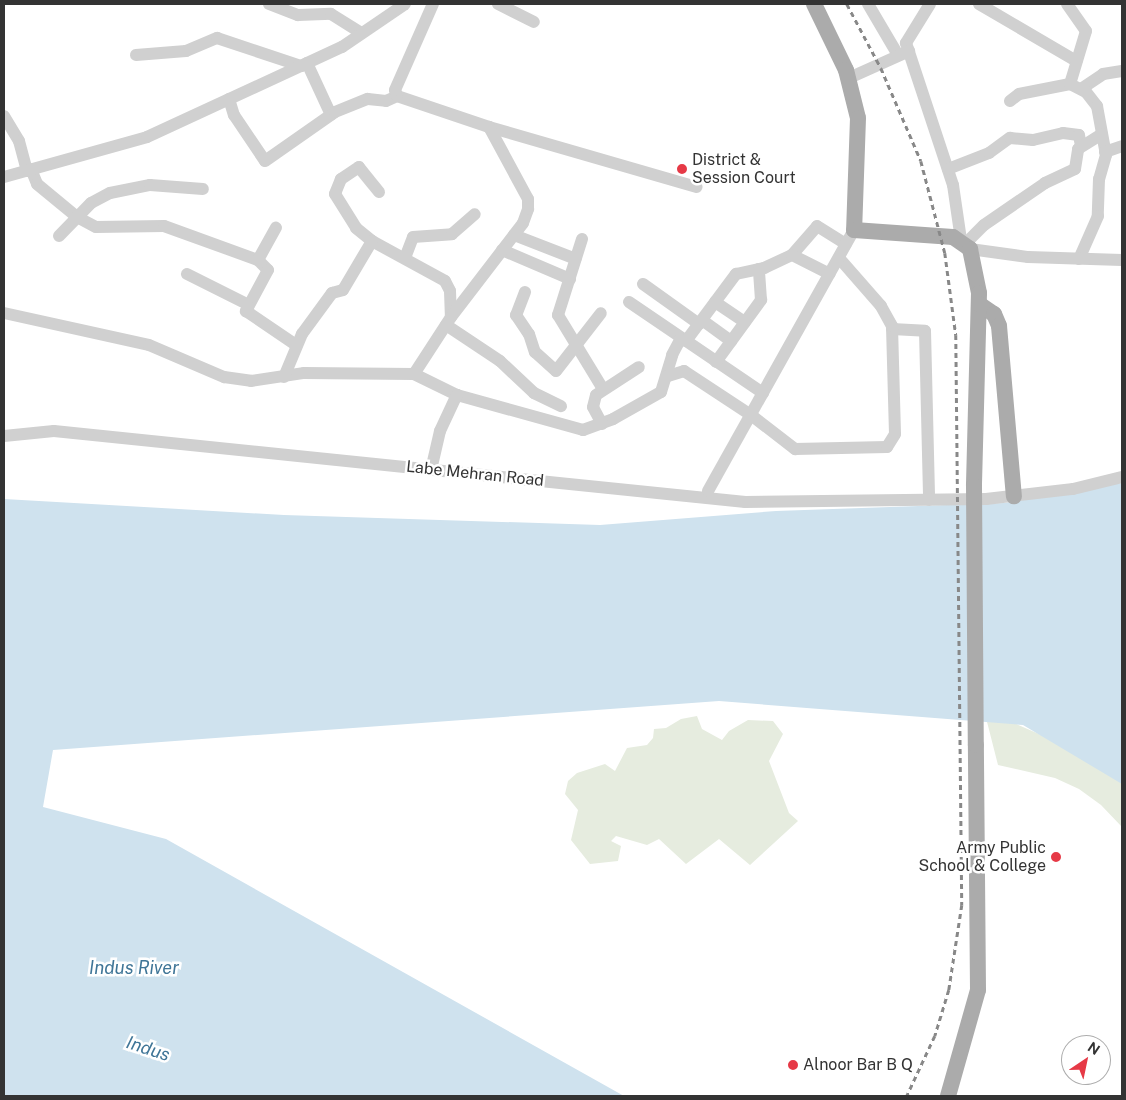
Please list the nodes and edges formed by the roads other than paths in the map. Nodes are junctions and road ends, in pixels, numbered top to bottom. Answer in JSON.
{"nodes":[{"id":1,"x":269,"y":4,"type":"edge"},
{"id":2,"x":405,"y":4,"type":"edge"},
{"id":3,"x":433,"y":4,"type":"edge"},
{"id":4,"x":498,"y":4,"type":"edge"},
{"id":5,"x":814,"y":4,"type":"edge"},
{"id":6,"x":868,"y":4,"type":"edge"},
{"id":7,"x":930,"y":4,"type":"edge"},
{"id":8,"x":979,"y":4,"type":"edge"},
{"id":9,"x":1067,"y":4,"type":"edge"},
{"id":10,"x":514,"y":7,"type":"edge"},
{"id":11,"x":534,"y":22,"type":"dead end"},
{"id":12,"x":362,"y":33,"type":"junction"},
{"id":13,"x":904,"y":53,"type":"junction"},
{"id":14,"x":136,"y":55,"type":"dead end"},
{"id":15,"x":1076,"y":60,"type":"junction"},
{"id":16,"x":304,"y":64,"type":"junction"},
{"id":17,"x":1122,"y":71,"type":"edge"},
{"id":18,"x":849,"y":78,"type":"junction"},
{"id":19,"x":1076,"y":86,"type":"junction"},
{"id":20,"x":397,"y":96,"type":"junction"},
{"id":21,"x":228,"y":99,"type":"junction"},
{"id":22,"x":1010,"y":102,"type":"dead end"},
{"id":23,"x":330,"y":114,"type":"junction"},
{"id":24,"x":4,"y":116,"type":"edge"},
{"id":25,"x":489,"y":127,"type":"junction"},
{"id":26,"x":1102,"y":134,"type":"junction"},
{"id":27,"x":1082,"y":146,"type":"junction"},
{"id":28,"x":1122,"y":146,"type":"edge"},
{"id":29,"x":1105,"y":152,"type":"junction"},
{"id":30,"x":948,"y":169,"type":"junction"},
{"id":31,"x":29,"y":170,"type":"junction"},
{"id":32,"x":4,"y":177,"type":"edge"},
{"id":33,"x":698,"y":187,"type":"dead end"},
{"id":34,"x":203,"y":189,"type":"dead end"},
{"id":35,"x":378,"y":192,"type":"dead end"},
{"id":36,"x":476,"y":214,"type":"dead end"},
{"id":37,"x":77,"y":217,"type":"junction"},
{"id":38,"x":276,"y":228,"type":"dead end"},
{"id":39,"x":514,"y":235,"type":"junction"},
{"id":40,"x":59,"y":236,"type":"dead end"},
{"id":41,"x":850,"y":237,"type":"junction"},
{"id":42,"x":582,"y":239,"type":"dead end"},
{"id":43,"x":372,"y":241,"type":"junction"},
{"id":44,"x":966,"y":244,"type":"junction"},
{"id":45,"x":502,"y":250,"type":"junction"},
{"id":46,"x":792,"y":255,"type":"junction"},
{"id":47,"x":405,"y":258,"type":"junction"},
{"id":48,"x":839,"y":258,"type":"junction"},
{"id":49,"x":576,"y":259,"type":"junction"},
{"id":50,"x":1079,"y":259,"type":"junction"},
{"id":51,"x":258,"y":260,"type":"junction"},
{"id":52,"x":1122,"y":260,"type":"edge"},
{"id":53,"x":759,"y":269,"type":"junction"},
{"id":54,"x":187,"y":274,"type":"dead end"},
{"id":55,"x":830,"y":274,"type":"junction"},
{"id":56,"x":570,"y":278,"type":"junction"},
{"id":57,"x":643,"y":284,"type":"dead end"},
{"id":58,"x":525,"y":292,"type":"dead end"},
{"id":59,"x":629,"y":302,"type":"dead end"},
{"id":60,"x":715,"y":302,"type":"junction"},
{"id":61,"x":247,"y":304,"type":"junction"},
{"id":62,"x":979,"y":304,"type":"junction"},
{"id":63,"x":4,"y":313,"type":"edge"},
{"id":64,"x":601,"y":313,"type":"dead end"},
{"id":65,"x":448,"y":321,"type":"junction"},
{"id":66,"x":701,"y":322,"type":"junction"},
{"id":67,"x":745,"y":322,"type":"junction"},
{"id":68,"x":892,"y":328,"type":"junction"},
{"id":69,"x":684,"y":340,"type":"junction"},
{"id":70,"x":731,"y":341,"type":"junction"},
{"id":71,"x":296,"y":345,"type":"junction"},
{"id":72,"x":575,"y":345,"type":"junction"},
{"id":73,"x":716,"y":362,"type":"junction"},
{"id":74,"x":639,"y":367,"type":"dead end"},
{"id":75,"x":414,"y":374,"type":"junction"},
{"id":76,"x":668,"y":376,"type":"junction"},
{"id":77,"x":284,"y":377,"type":"junction"},
{"id":78,"x":603,"y":389,"type":"junction"},
{"id":79,"x":763,"y":393,"type":"junction"},
{"id":80,"x":457,"y":395,"type":"junction"},
{"id":81,"x":561,"y":406,"type":"dead end"},
{"id":82,"x":751,"y":414,"type":"junction"},
{"id":83,"x":602,"y":424,"type":"junction"},
{"id":84,"x":4,"y":436,"type":"edge"},
{"id":85,"x":431,"y":470,"type":"junction"},
{"id":86,"x":1122,"y":477,"type":"edge"},
{"id":87,"x":708,"y":491,"type":"dead end"},
{"id":88,"x":1014,"y":496,"type":"junction"},
{"id":89,"x":929,"y":500,"type":"junction"},
{"id":90,"x":948,"y":1096,"type":"edge"}],
"edges":[{"from":1,"to":12,"type":"street"},
{"from":2,"to":12,"type":"street"},
{"from":3,"to":20,"type":"street"},
{"from":4,"to":10,"type":"street"},
{"from":5,"to":18,"type":"main road"},
{"from":6,"to":13,"type":"street"},
{"from":7,"to":13,"type":"street"},
{"from":8,"to":15,"type":"street"},
{"from":9,"to":15,"type":"street"},
{"from":10,"to":11,"type":"street"},
{"from":12,"to":16,"type":"street"},
{"from":13,"to":18,"type":"street"},
{"from":13,"to":30,"type":"street"},
{"from":14,"to":16,"type":"street"},
{"from":15,"to":19,"type":"street"},
{"from":16,"to":21,"type":"street"},
{"from":16,"to":23,"type":"street"},
{"from":17,"to":19,"type":"street"},
{"from":18,"to":41,"type":"main road"},
{"from":19,"to":22,"type":"street"},
{"from":19,"to":26,"type":"street"},
{"from":20,"to":23,"type":"street"},
{"from":20,"to":25,"type":"street"},
{"from":21,"to":23,"type":"street"},
{"from":21,"to":31,"type":"street"},
{"from":24,"to":31,"type":"street"},
{"from":25,"to":33,"type":"street"},
{"from":25,"to":39,"type":"street"},
{"from":26,"to":27,"type":"street"},
{"from":26,"to":29,"type":"street"},
{"from":27,"to":30,"type":"street"},
{"from":27,"to":44,"type":"street"},
{"from":28,"to":29,"type":"street"},
{"from":29,"to":50,"type":"street"},
{"from":30,"to":44,"type":"street"},
{"from":31,"to":32,"type":"street"},
{"from":31,"to":37,"type":"street"},
{"from":34,"to":37,"type":"street"},
{"from":35,"to":43,"type":"street"},
{"from":36,"to":47,"type":"street"},
{"from":37,"to":40,"type":"street"},
{"from":37,"to":51,"type":"street"},
{"from":38,"to":51,"type":"street"},
{"from":39,"to":45,"type":"street"},
{"from":39,"to":49,"type":"street"},
{"from":41,"to":44,"type":"main road"},
{"from":41,"to":46,"type":"street"},
{"from":41,"to":48,"type":"street"},
{"from":42,"to":49,"type":"street"},
{"from":43,"to":47,"type":"street"},
{"from":43,"to":71,"type":"street"},
{"from":44,"to":50,"type":"street"},
{"from":44,"to":62,"type":"main road"},
{"from":45,"to":56,"type":"street"},
{"from":45,"to":65,"type":"street"},
{"from":46,"to":53,"type":"street"},
{"from":46,"to":55,"type":"street"},
{"from":47,"to":65,"type":"street"},
{"from":48,"to":55,"type":"street"},
{"from":48,"to":68,"type":"street"},
{"from":49,"to":56,"type":"street"},
{"from":50,"to":52,"type":"street"},
{"from":51,"to":61,"type":"street"},
{"from":53,"to":60,"type":"street"},
{"from":53,"to":67,"type":"street"},
{"from":54,"to":61,"type":"street"},
{"from":55,"to":79,"type":"street"},
{"from":56,"to":72,"type":"street"},
{"from":57,"to":66,"type":"street"},
{"from":58,"to":72,"type":"street"},
{"from":59,"to":69,"type":"street"},
{"from":60,"to":66,"type":"street"},
{"from":60,"to":67,"type":"street"},
{"from":61,"to":71,"type":"street"},
{"from":62,"to":88,"type":"main road"},
{"from":62,"to":90,"type":"main road","bridge":true},
{"from":63,"to":77,"type":"street"},
{"from":64,"to":72,"type":"street"},
{"from":65,"to":75,"type":"street"},
{"from":65,"to":81,"type":"street"},
{"from":66,"to":69,"type":"street"},
{"from":66,"to":70,"type":"street"},
{"from":67,"to":70,"type":"street"},
{"from":68,"to":82,"type":"street"},
{"from":68,"to":89,"type":"street"},
{"from":69,"to":73,"type":"street"},
{"from":69,"to":76,"type":"street"},
{"from":70,"to":73,"type":"street"},
{"from":71,"to":77,"type":"street"},
{"from":72,"to":78,"type":"street"},
{"from":73,"to":79,"type":"street"},
{"from":74,"to":78,"type":"street"},
{"from":75,"to":77,"type":"street"},
{"from":75,"to":80,"type":"street"},
{"from":76,"to":82,"type":"street"},
{"from":76,"to":83,"type":"street"},
{"from":78,"to":83,"type":"street"},
{"from":79,"to":82,"type":"street"},
{"from":80,"to":83,"type":"street"},
{"from":80,"to":85,"type":"street"},
{"from":82,"to":87,"type":"street"},
{"from":84,"to":85,"type":"street","name":"Labe Mehran Road"},
{"from":85,"to":89,"type":"street","name":"Labe Mehran Road"},
{"from":86,"to":88,"type":"street","name":"Labe Mehran Road"},
{"from":88,"to":89,"type":"street","name":"Labe Mehran Road"}]}
